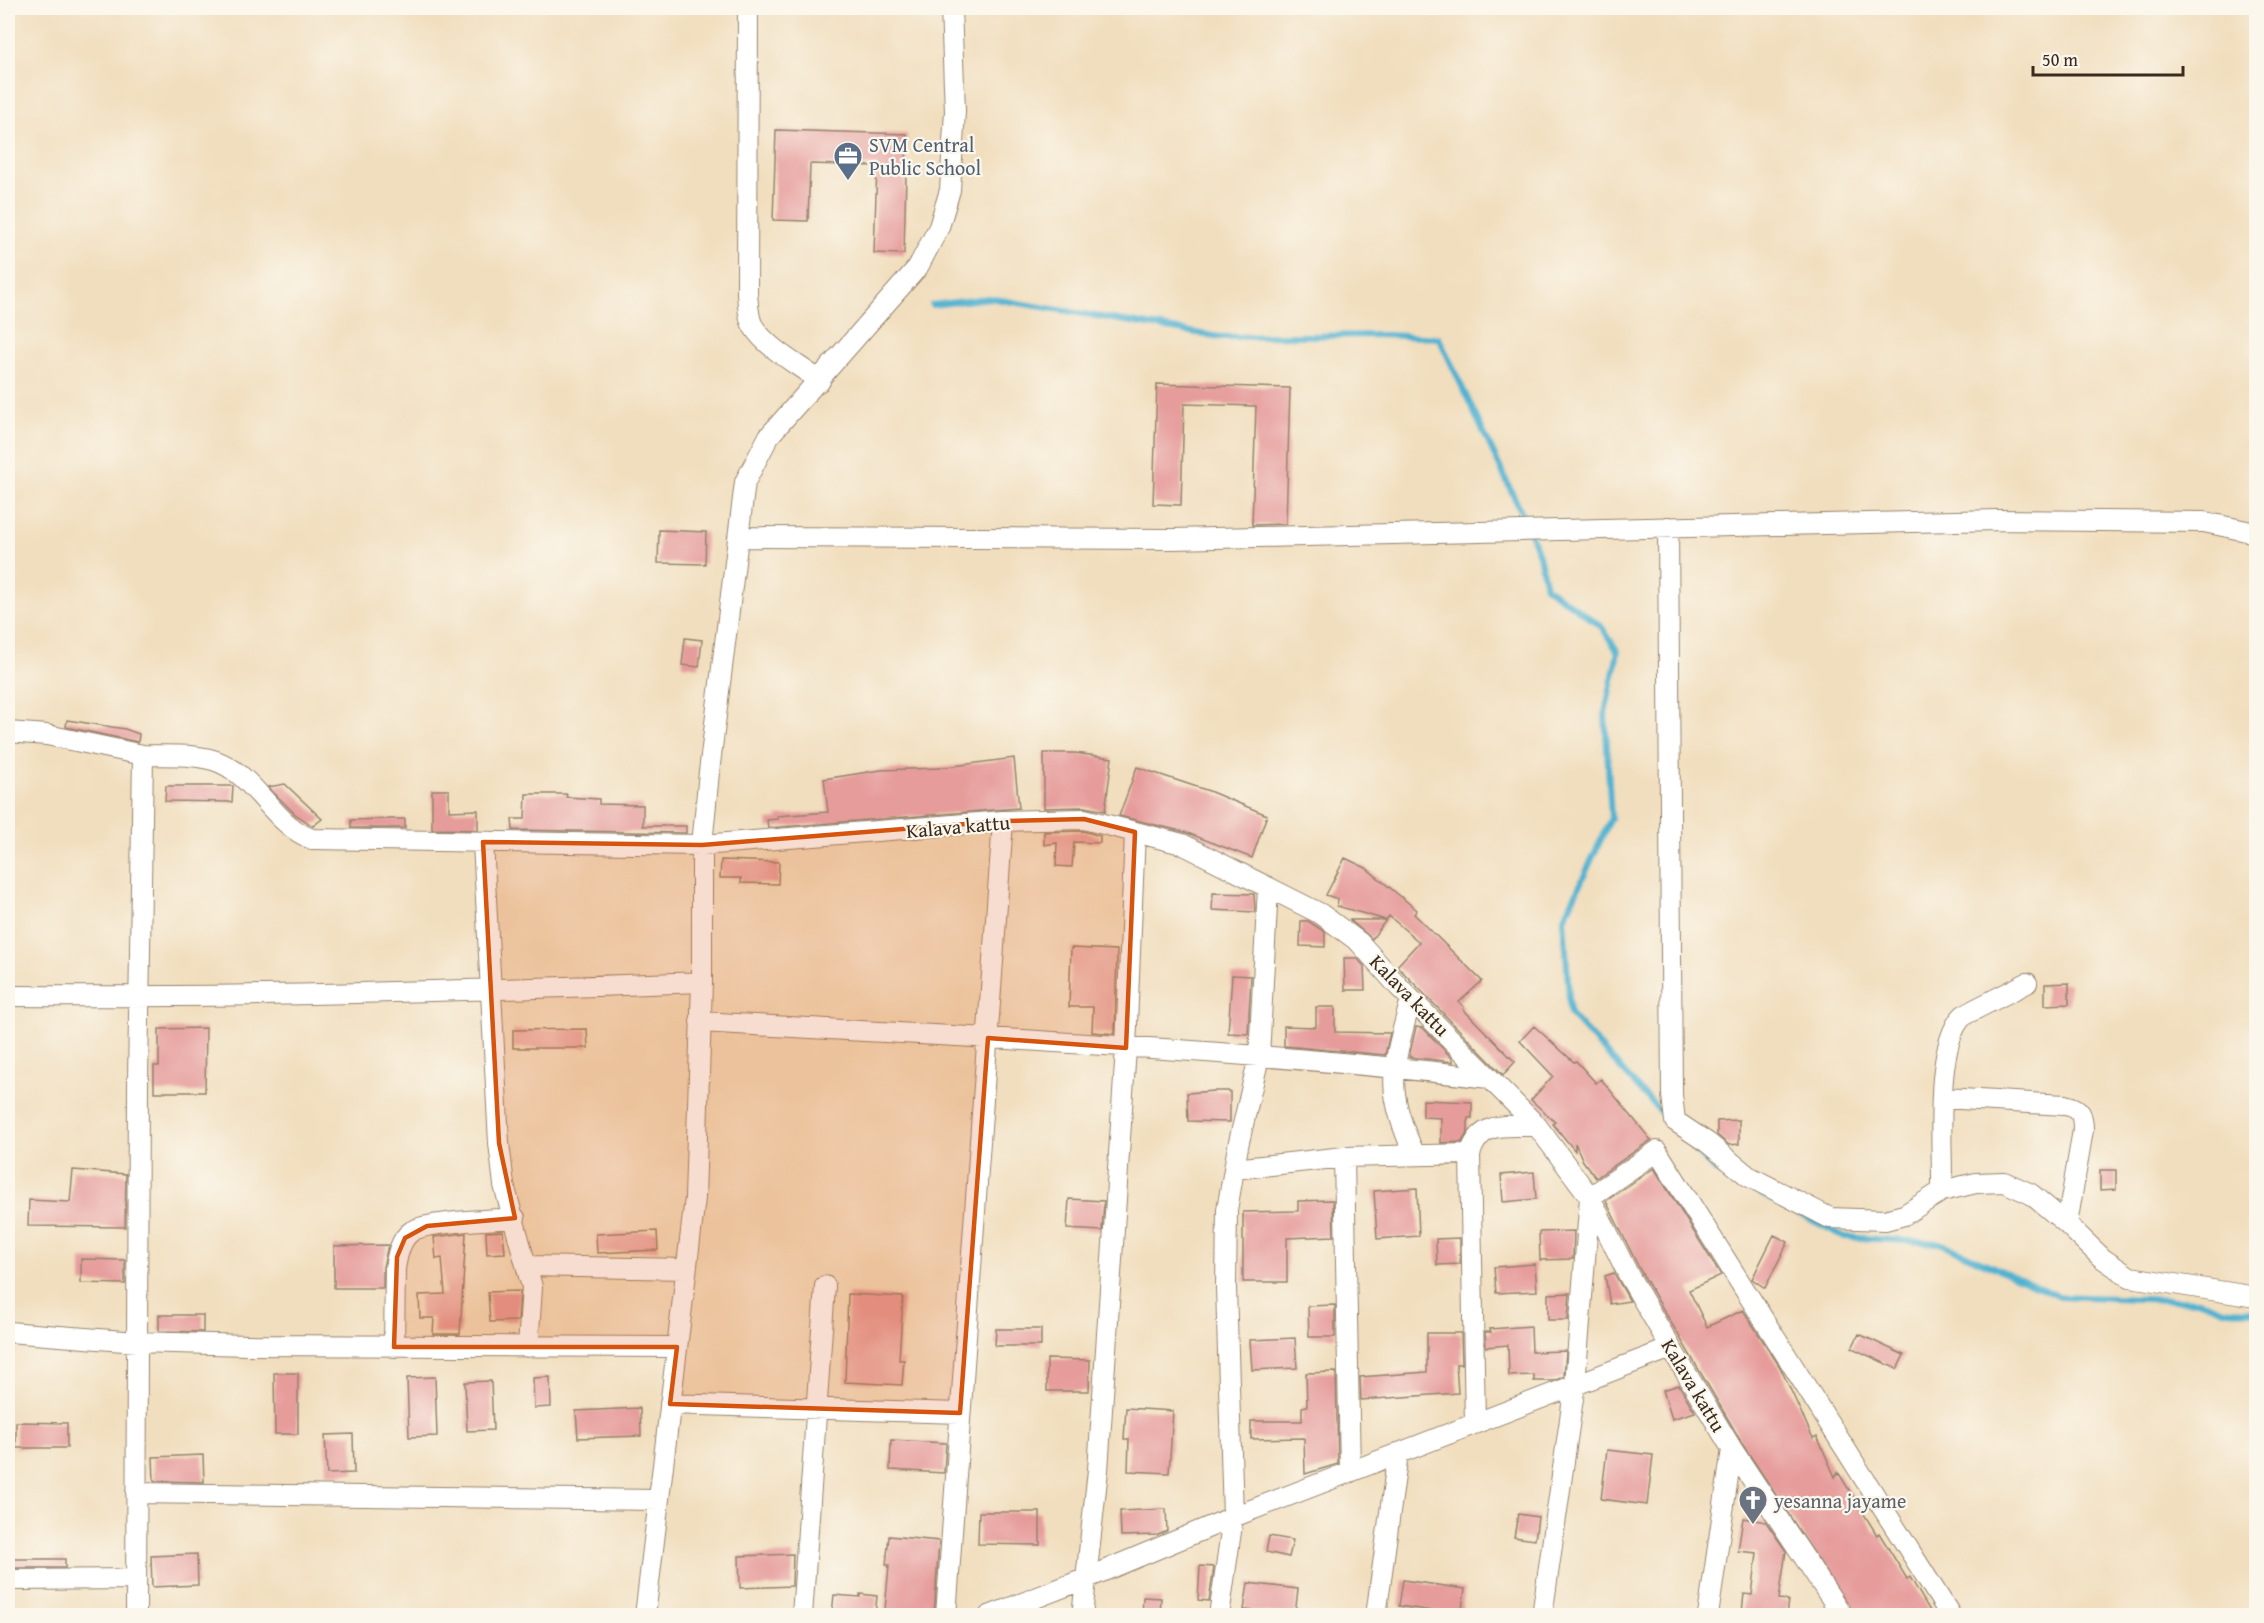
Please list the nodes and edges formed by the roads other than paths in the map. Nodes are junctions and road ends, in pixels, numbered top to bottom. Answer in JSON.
{"nodes":[{"id":1,"x":748,"y":8,"type":"edge"},
{"id":2,"x":951,"y":8,"type":"edge"},
{"id":3,"x":820,"y":381,"type":"junction"},
{"id":4,"x":1668,"y":527,"type":"junction"},
{"id":5,"x":2256,"y":533,"type":"edge"},
{"id":6,"x":738,"y":537,"type":"junction"},
{"id":7,"x":8,"y":732,"type":"edge"},
{"id":8,"x":143,"y":754,"type":"junction"},
{"id":9,"x":1003,"y":821,"type":"junction"},
{"id":10,"x":1135,"y":832,"type":"junction"},
{"id":11,"x":483,"y":842,"type":"junction"},
{"id":12,"x":702,"y":846,"type":"junction"},
{"id":13,"x":1268,"y":887,"type":"junction"},
{"id":14,"x":702,"y":982,"type":"junction"},
{"id":15,"x":2027,"y":983,"type":"dead end"},
{"id":16,"x":489,"y":990,"type":"junction"},
{"id":17,"x":8,"y":996,"type":"edge"},
{"id":18,"x":139,"y":997,"type":"junction"},
{"id":19,"x":1411,"y":999,"type":"junction"},
{"id":20,"x":700,"y":1022,"type":"junction"},
{"id":21,"x":988,"y":1038,"type":"junction"},
{"id":22,"x":1126,"y":1048,"type":"junction"},
{"id":23,"x":1259,"y":1058,"type":"junction"},
{"id":24,"x":1393,"y":1067,"type":"junction"},
{"id":25,"x":1489,"y":1078,"type":"junction"},
{"id":26,"x":1943,"y":1098,"type":"junction"},
{"id":27,"x":1537,"y":1126,"type":"junction"},
{"id":28,"x":1673,"y":1139,"type":"junction"},
{"id":29,"x":1470,"y":1154,"type":"junction"},
{"id":30,"x":1415,"y":1155,"type":"junction"},
{"id":31,"x":1344,"y":1157,"type":"junction"},
{"id":32,"x":1234,"y":1169,"type":"junction"},
{"id":33,"x":1942,"y":1191,"type":"junction"},
{"id":34,"x":1590,"y":1197,"type":"junction"},
{"id":35,"x":515,"y":1218,"type":"junction"},
{"id":36,"x":2067,"y":1224,"type":"junction"},
{"id":37,"x":527,"y":1266,"type":"junction"},
{"id":38,"x":686,"y":1269,"type":"junction"},
{"id":39,"x":825,"y":1286,"type":"dead end"},
{"id":40,"x":2256,"y":1297,"type":"edge"},
{"id":41,"x":8,"y":1332,"type":"edge"},
{"id":42,"x":137,"y":1342,"type":"junction"},
{"id":43,"x":394,"y":1347,"type":"junction"},
{"id":44,"x":528,"y":1347,"type":"junction"},
{"id":45,"x":677,"y":1347,"type":"junction"},
{"id":46,"x":1671,"y":1348,"type":"junction"},
{"id":47,"x":1575,"y":1384,"type":"junction"},
{"id":48,"x":670,"y":1404,"type":"junction"},
{"id":49,"x":818,"y":1408,"type":"junction"},
{"id":50,"x":960,"y":1413,"type":"junction"},
{"id":51,"x":1475,"y":1423,"type":"junction"},
{"id":52,"x":1732,"y":1449,"type":"junction"},
{"id":53,"x":1398,"y":1453,"type":"junction"},
{"id":54,"x":1350,"y":1472,"type":"junction"},
{"id":55,"x":136,"y":1493,"type":"junction"},
{"id":56,"x":659,"y":1500,"type":"junction"},
{"id":57,"x":1233,"y":1517,"type":"junction"},
{"id":58,"x":1087,"y":1578,"type":"junction"},
{"id":59,"x":136,"y":1579,"type":"junction"},
{"id":60,"x":8,"y":1580,"type":"edge"},
{"id":61,"x":1842,"y":1615,"type":"edge"},
{"id":62,"x":136,"y":1616,"type":"edge"},
{"id":63,"x":645,"y":1616,"type":"edge"},
{"id":64,"x":802,"y":1616,"type":"edge"},
{"id":65,"x":946,"y":1616,"type":"edge"},
{"id":66,"x":989,"y":1616,"type":"edge"},
{"id":67,"x":1082,"y":1616,"type":"edge"},
{"id":68,"x":1219,"y":1616,"type":"edge"},
{"id":69,"x":1376,"y":1616,"type":"edge"},
{"id":70,"x":1542,"y":1616,"type":"edge"},
{"id":71,"x":1708,"y":1616,"type":"edge"},
{"id":72,"x":1951,"y":1616,"type":"edge"}],
"edges":[{"from":1,"to":3,"type":"street"},
{"from":2,"to":3,"type":"street"},
{"from":3,"to":6,"type":"street"},
{"from":4,"to":5,"type":"street"},
{"from":4,"to":6,"type":"street"},
{"from":4,"to":28,"type":"street"},
{"from":6,"to":12,"type":"street"},
{"from":7,"to":8,"type":"street","name":"Kalava kattu"},
{"from":8,"to":11,"type":"street","name":"Kalava kattu"},
{"from":8,"to":18,"type":"street"},
{"from":9,"to":10,"type":"street","name":"Kalava kattu"},
{"from":9,"to":12,"type":"street","name":"Kalava kattu"},
{"from":9,"to":21,"type":"street"},
{"from":10,"to":13,"type":"street","name":"Kalava kattu"},
{"from":10,"to":22,"type":"street"},
{"from":11,"to":12,"type":"street","name":"Kalava kattu"},
{"from":11,"to":16,"type":"street"},
{"from":12,"to":14,"type":"street"},
{"from":13,"to":19,"type":"street","name":"Kalava kattu"},
{"from":13,"to":23,"type":"street"},
{"from":14,"to":16,"type":"street"},
{"from":14,"to":20,"type":"street"},
{"from":15,"to":26,"type":"street"},
{"from":16,"to":18,"type":"street"},
{"from":16,"to":35,"type":"street"},
{"from":17,"to":18,"type":"street"},
{"from":18,"to":42,"type":"street"},
{"from":19,"to":24,"type":"street"},
{"from":19,"to":25,"type":"street","name":"Kalava kattu"},
{"from":20,"to":21,"type":"street"},
{"from":20,"to":38,"type":"street"},
{"from":21,"to":22,"type":"street"},
{"from":21,"to":50,"type":"street"},
{"from":22,"to":23,"type":"street"},
{"from":22,"to":58,"type":"street"},
{"from":23,"to":24,"type":"street"},
{"from":23,"to":32,"type":"street"},
{"from":24,"to":25,"type":"street"},
{"from":24,"to":30,"type":"street"},
{"from":25,"to":27,"type":"street","name":"Kalava kattu"},
{"from":26,"to":33,"type":"street"},
{"from":26,"to":36,"type":"street"},
{"from":27,"to":29,"type":"street"},
{"from":27,"to":34,"type":"street","name":"Kalava kattu"},
{"from":28,"to":33,"type":"street"},
{"from":28,"to":34,"type":"street"},
{"from":28,"to":72,"type":"street"},
{"from":29,"to":30,"type":"street"},
{"from":29,"to":51,"type":"street"},
{"from":30,"to":31,"type":"street"},
{"from":31,"to":32,"type":"street"},
{"from":31,"to":54,"type":"street"},
{"from":32,"to":57,"type":"street"},
{"from":33,"to":36,"type":"street"},
{"from":34,"to":46,"type":"street","name":"Kalava kattu"},
{"from":34,"to":47,"type":"street"},
{"from":35,"to":37,"type":"street"},
{"from":35,"to":43,"type":"street"},
{"from":36,"to":40,"type":"street"},
{"from":37,"to":38,"type":"street"},
{"from":37,"to":44,"type":"street"},
{"from":38,"to":45,"type":"street"},
{"from":39,"to":49,"type":"street"},
{"from":41,"to":42,"type":"street"},
{"from":42,"to":43,"type":"street"},
{"from":42,"to":55,"type":"street"},
{"from":43,"to":44,"type":"street"},
{"from":44,"to":45,"type":"street"},
{"from":45,"to":48,"type":"street"},
{"from":46,"to":47,"type":"street"},
{"from":46,"to":52,"type":"street","name":"Kalava kattu"},
{"from":47,"to":51,"type":"street"},
{"from":47,"to":70,"type":"street"},
{"from":48,"to":49,"type":"street"},
{"from":48,"to":56,"type":"street"},
{"from":49,"to":50,"type":"street"},
{"from":49,"to":64,"type":"street"},
{"from":50,"to":65,"type":"street"},
{"from":51,"to":53,"type":"street"},
{"from":52,"to":61,"type":"street","name":"Kalava kattu"},
{"from":52,"to":71,"type":"street"},
{"from":53,"to":54,"type":"street"},
{"from":53,"to":69,"type":"street"},
{"from":54,"to":57,"type":"street"},
{"from":55,"to":56,"type":"street"},
{"from":55,"to":59,"type":"street"},
{"from":56,"to":63,"type":"street"},
{"from":57,"to":58,"type":"street"},
{"from":57,"to":68,"type":"street"},
{"from":58,"to":66,"type":"street"},
{"from":58,"to":67,"type":"street"},
{"from":59,"to":60,"type":"street"},
{"from":59,"to":62,"type":"street"}]}
